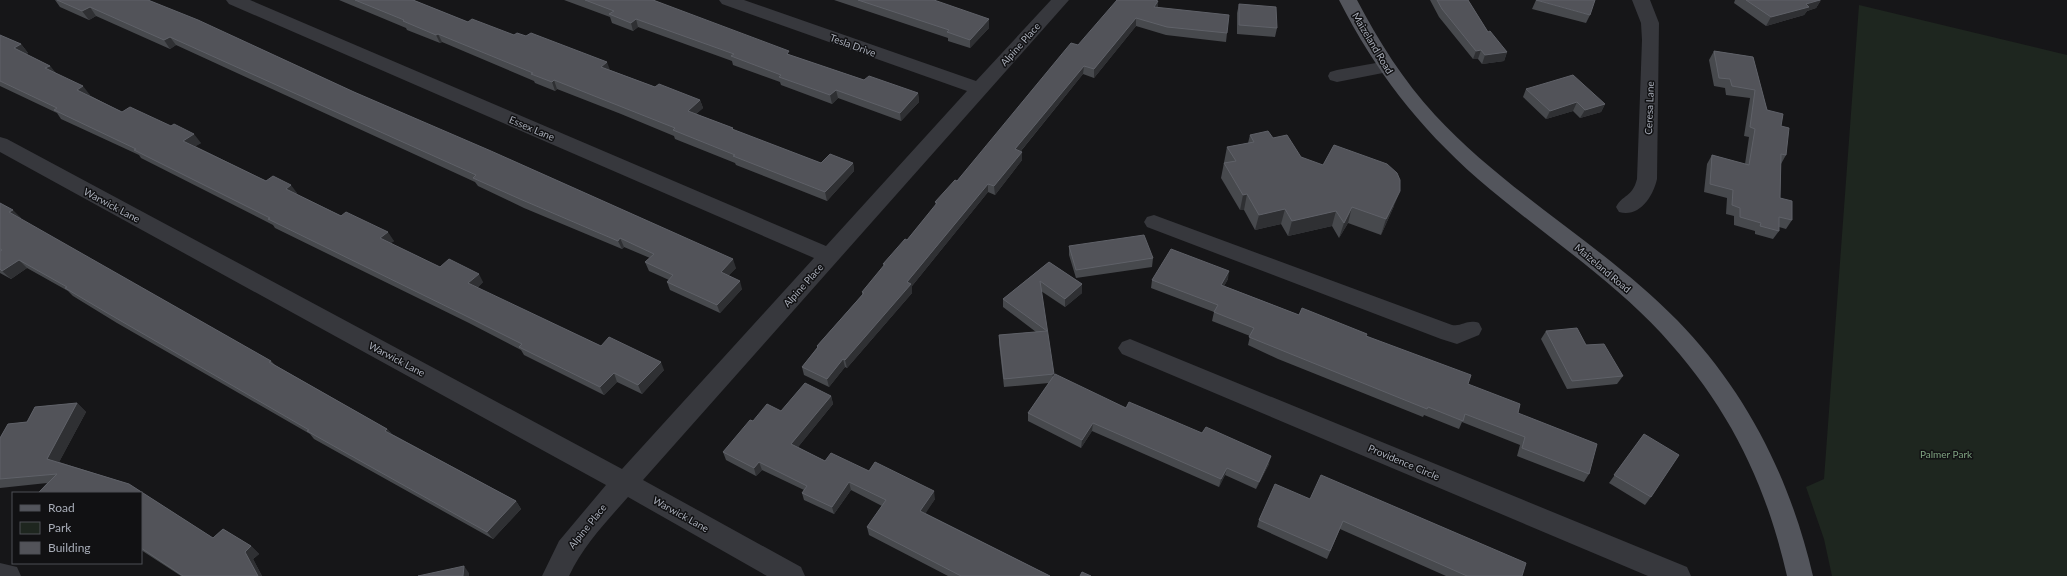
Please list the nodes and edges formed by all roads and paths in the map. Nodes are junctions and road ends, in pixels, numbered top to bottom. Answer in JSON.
{"nodes":[{"id":1,"x":235,"y":0,"type":"edge"},
{"id":2,"x":728,"y":0,"type":"edge"},
{"id":3,"x":1060,"y":0,"type":"edge"},
{"id":4,"x":1348,"y":0,"type":"edge"},
{"id":5,"x":1641,"y":0,"type":"edge"},
{"id":6,"x":1387,"y":67,"type":"junction"},
{"id":7,"x":1337,"y":76,"type":"dead end"},
{"id":8,"x":979,"y":90,"type":"junction"},
{"id":9,"x":0,"y":144,"type":"edge"},
{"id":10,"x":1626,"y":207,"type":"dead end"},
{"id":11,"x":1154,"y":222,"type":"dead end"},
{"id":12,"x":829,"y":256,"type":"junction"},
{"id":13,"x":1471,"y":329,"type":"dead end"},
{"id":14,"x":1130,"y":348,"type":"dead end"},
{"id":15,"x":624,"y":483,"type":"junction"},
{"id":16,"x":0,"y":575,"type":"edge"},
{"id":17,"x":8,"y":576,"type":"edge"},
{"id":18,"x":555,"y":576,"type":"edge"},
{"id":19,"x":792,"y":576,"type":"edge"},
{"id":20,"x":1678,"y":576,"type":"edge"},
{"id":21,"x":1800,"y":576,"type":"edge"}],
"edges":[{"from":1,"to":12,"type":"street","name":"Essex Lane"},
{"from":2,"to":8,"type":"street","name":"Tesla Drive"},
{"from":3,"to":8,"type":"street","name":"Alpine Place"},
{"from":4,"to":6,"type":"main road","name":"Maizeland Road"},
{"from":5,"to":10,"type":"street","name":"Ceresa Lane"},
{"from":6,"to":7,"type":"street"},
{"from":6,"to":21,"type":"main road","name":"Maizeland Road"},
{"from":8,"to":12,"type":"street","name":"Alpine Place"},
{"from":9,"to":15,"type":"street","name":"Warwick Lane"},
{"from":11,"to":13,"type":"street"},
{"from":12,"to":15,"type":"street","name":"Alpine Place"},
{"from":14,"to":20,"type":"street","name":"Providence Circle"},
{"from":15,"to":18,"type":"street","name":"Alpine Place"},
{"from":15,"to":19,"type":"street","name":"Warwick Lane"},
{"from":16,"to":17,"type":"street"}]}
